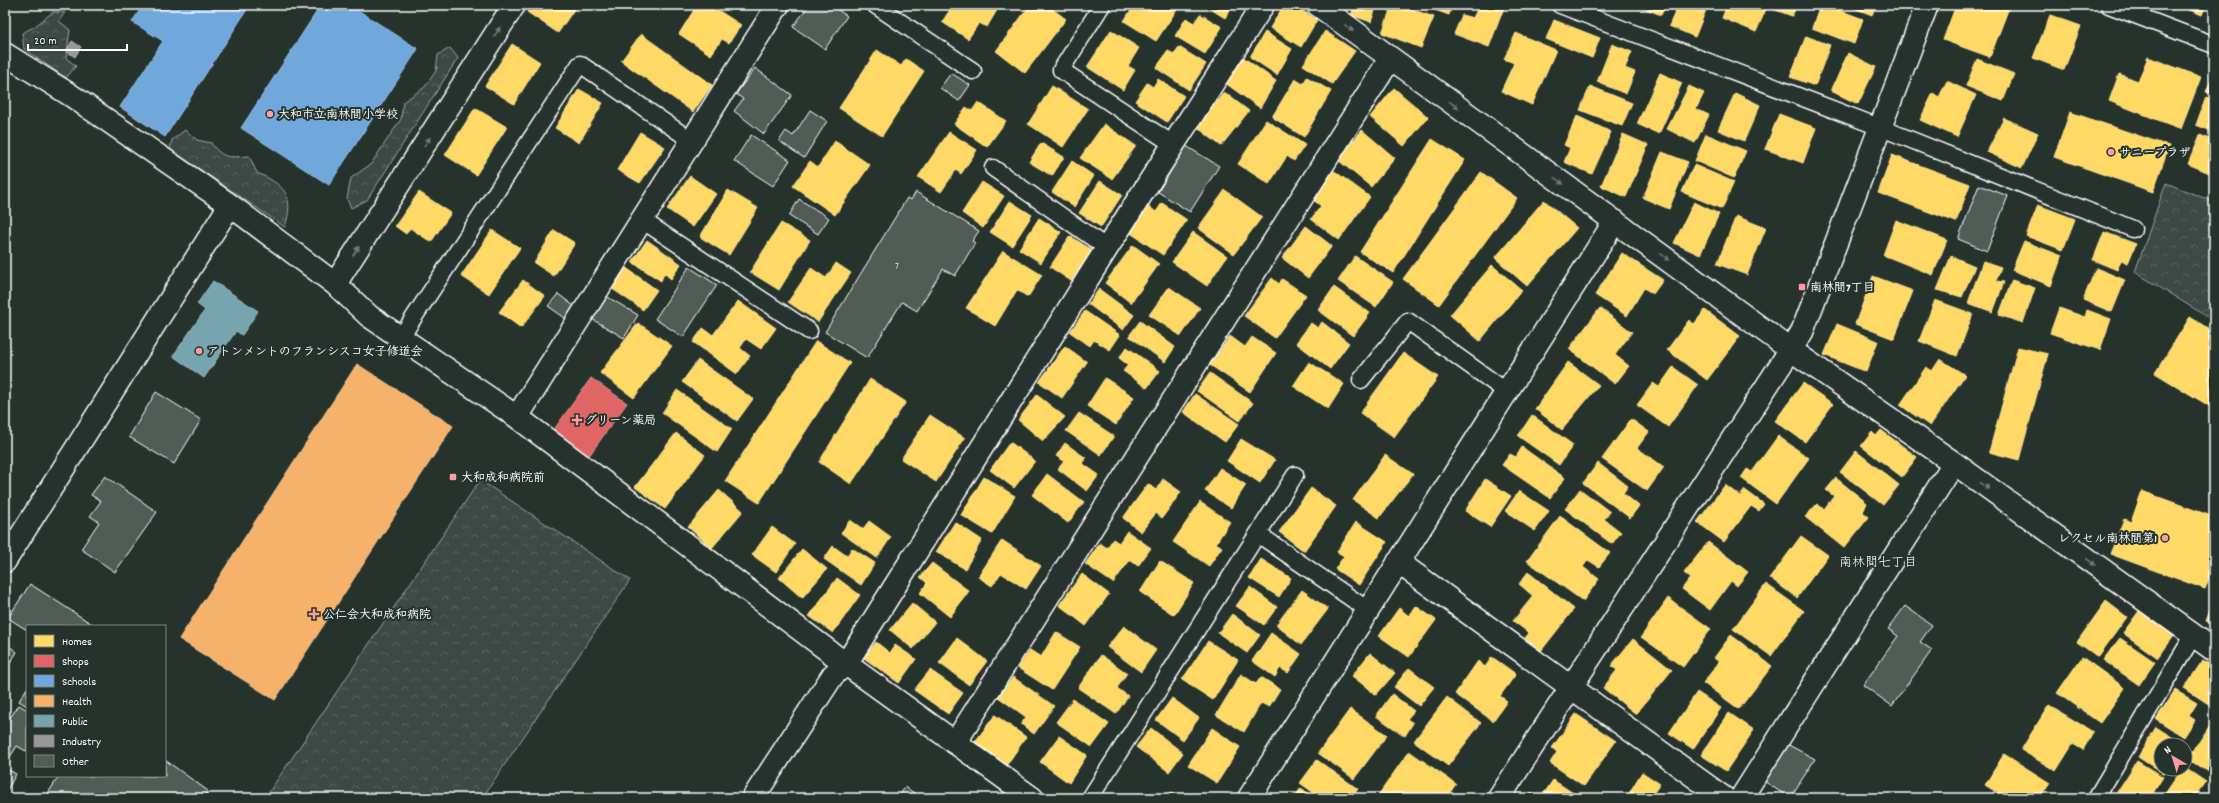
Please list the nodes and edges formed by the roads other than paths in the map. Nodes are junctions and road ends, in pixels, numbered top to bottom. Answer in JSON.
{"nodes":[{"id":1,"x":514,"y":5,"type":"edge"},
{"id":2,"x":778,"y":5,"type":"edge"},
{"id":3,"x":875,"y":5,"type":"edge"},
{"id":4,"x":1102,"y":5,"type":"edge"},
{"id":5,"x":1263,"y":5,"type":"edge"},
{"id":6,"x":1318,"y":5,"type":"edge"},
{"id":7,"x":1560,"y":5,"type":"edge"},
{"id":8,"x":1928,"y":5,"type":"edge"},
{"id":9,"x":2109,"y":5,"type":"edge"},
{"id":10,"x":2214,"y":45,"type":"edge"},
{"id":11,"x":5,"y":54,"type":"edge"},
{"id":12,"x":1390,"y":59,"type":"junction"},
{"id":13,"x":973,"y":71,"type":"dead end"},
{"id":14,"x":1879,"y":127,"type":"junction"},
{"id":15,"x":692,"y":141,"type":"junction"},
{"id":16,"x":1174,"y":145,"type":"junction"},
{"id":17,"x":993,"y":168,"type":"dead end"},
{"id":18,"x":230,"y":205,"type":"junction"},
{"id":19,"x":642,"y":220,"type":"junction"},
{"id":20,"x":1615,"y":221,"type":"junction"},
{"id":21,"x":2134,"y":229,"type":"dead end"},
{"id":22,"x":1107,"y":248,"type":"junction"},
{"id":23,"x":335,"y":284,"type":"junction"},
{"id":24,"x":809,"y":331,"type":"dead end"},
{"id":25,"x":401,"y":337,"type":"junction"},
{"id":26,"x":1791,"y":350,"type":"junction"},
{"id":27,"x":1361,"y":380,"type":"dead end"},
{"id":28,"x":1507,"y":392,"type":"junction"},
{"id":29,"x":517,"y":417,"type":"junction"},
{"id":30,"x":1954,"y":463,"type":"junction"},
{"id":31,"x":1295,"y":475,"type":"dead end"},
{"id":32,"x":1258,"y":534,"type":"junction"},
{"id":33,"x":5,"y":561,"type":"edge"},
{"id":34,"x":1398,"y":562,"type":"junction"},
{"id":35,"x":1368,"y":610,"type":"junction"},
{"id":36,"x":2193,"y":636,"type":"junction"},
{"id":37,"x":2214,"y":650,"type":"edge"},
{"id":38,"x":846,"y":664,"type":"junction"},
{"id":39,"x":1571,"y":687,"type":"junction"},
{"id":40,"x":955,"y":743,"type":"junction"},
{"id":41,"x":753,"y":798,"type":"edge"},
{"id":42,"x":1032,"y":798,"type":"edge"},
{"id":43,"x":1090,"y":798,"type":"edge"},
{"id":44,"x":1249,"y":798,"type":"edge"},
{"id":45,"x":1499,"y":798,"type":"edge"},
{"id":46,"x":1724,"y":798,"type":"edge"},
{"id":47,"x":1741,"y":798,"type":"edge"},
{"id":48,"x":2096,"y":798,"type":"edge"}],
"edges":[{"from":23,"to":1,"type":"street","one_way":true},
{"from":2,"to":15,"type":"street"},
{"from":3,"to":13,"type":"lane"},
{"from":4,"to":16,"type":"lane"},
{"from":5,"to":16,"type":"street"},
{"from":6,"to":12,"type":"street","one_way":true},
{"from":7,"to":14,"type":"lane"},
{"from":8,"to":14,"type":"street"},
{"from":9,"to":10,"type":"lane"},
{"from":11,"to":18,"type":"street"},
{"from":12,"to":20,"type":"street","one_way":true},
{"from":12,"to":40,"type":"street"},
{"from":14,"to":21,"type":"lane"},
{"from":14,"to":26,"type":"street"},
{"from":15,"to":19,"type":"street"},
{"from":15,"to":25,"type":"lane"},
{"from":16,"to":22,"type":"street"},
{"from":17,"to":22,"type":"lane"},
{"from":18,"to":23,"type":"street"},
{"from":18,"to":33,"type":"street"},
{"from":19,"to":24,"type":"lane"},
{"from":19,"to":29,"type":"street"},
{"from":20,"to":26,"type":"street","one_way":true},
{"from":20,"to":28,"type":"street"},
{"from":22,"to":38,"type":"street"},
{"from":23,"to":25,"type":"street"},
{"from":25,"to":29,"type":"street"},
{"from":26,"to":30,"type":"street"},
{"from":26,"to":39,"type":"street"},
{"from":27,"to":28,"type":"lane"},
{"from":28,"to":34,"type":"street"},
{"from":29,"to":38,"type":"street"},
{"from":30,"to":36,"type":"street","one_way":true},
{"from":30,"to":47,"type":"street"},
{"from":31,"to":32,"type":"lane"},
{"from":32,"to":35,"type":"lane"},
{"from":32,"to":43,"type":"lane"},
{"from":34,"to":35,"type":"street"},
{"from":34,"to":39,"type":"street"},
{"from":35,"to":44,"type":"street"},
{"from":36,"to":37,"type":"street"},
{"from":36,"to":48,"type":"lane"},
{"from":38,"to":40,"type":"street"},
{"from":38,"to":41,"type":"street"},
{"from":39,"to":45,"type":"street"},
{"from":39,"to":46,"type":"street"},
{"from":40,"to":42,"type":"street"}]}
